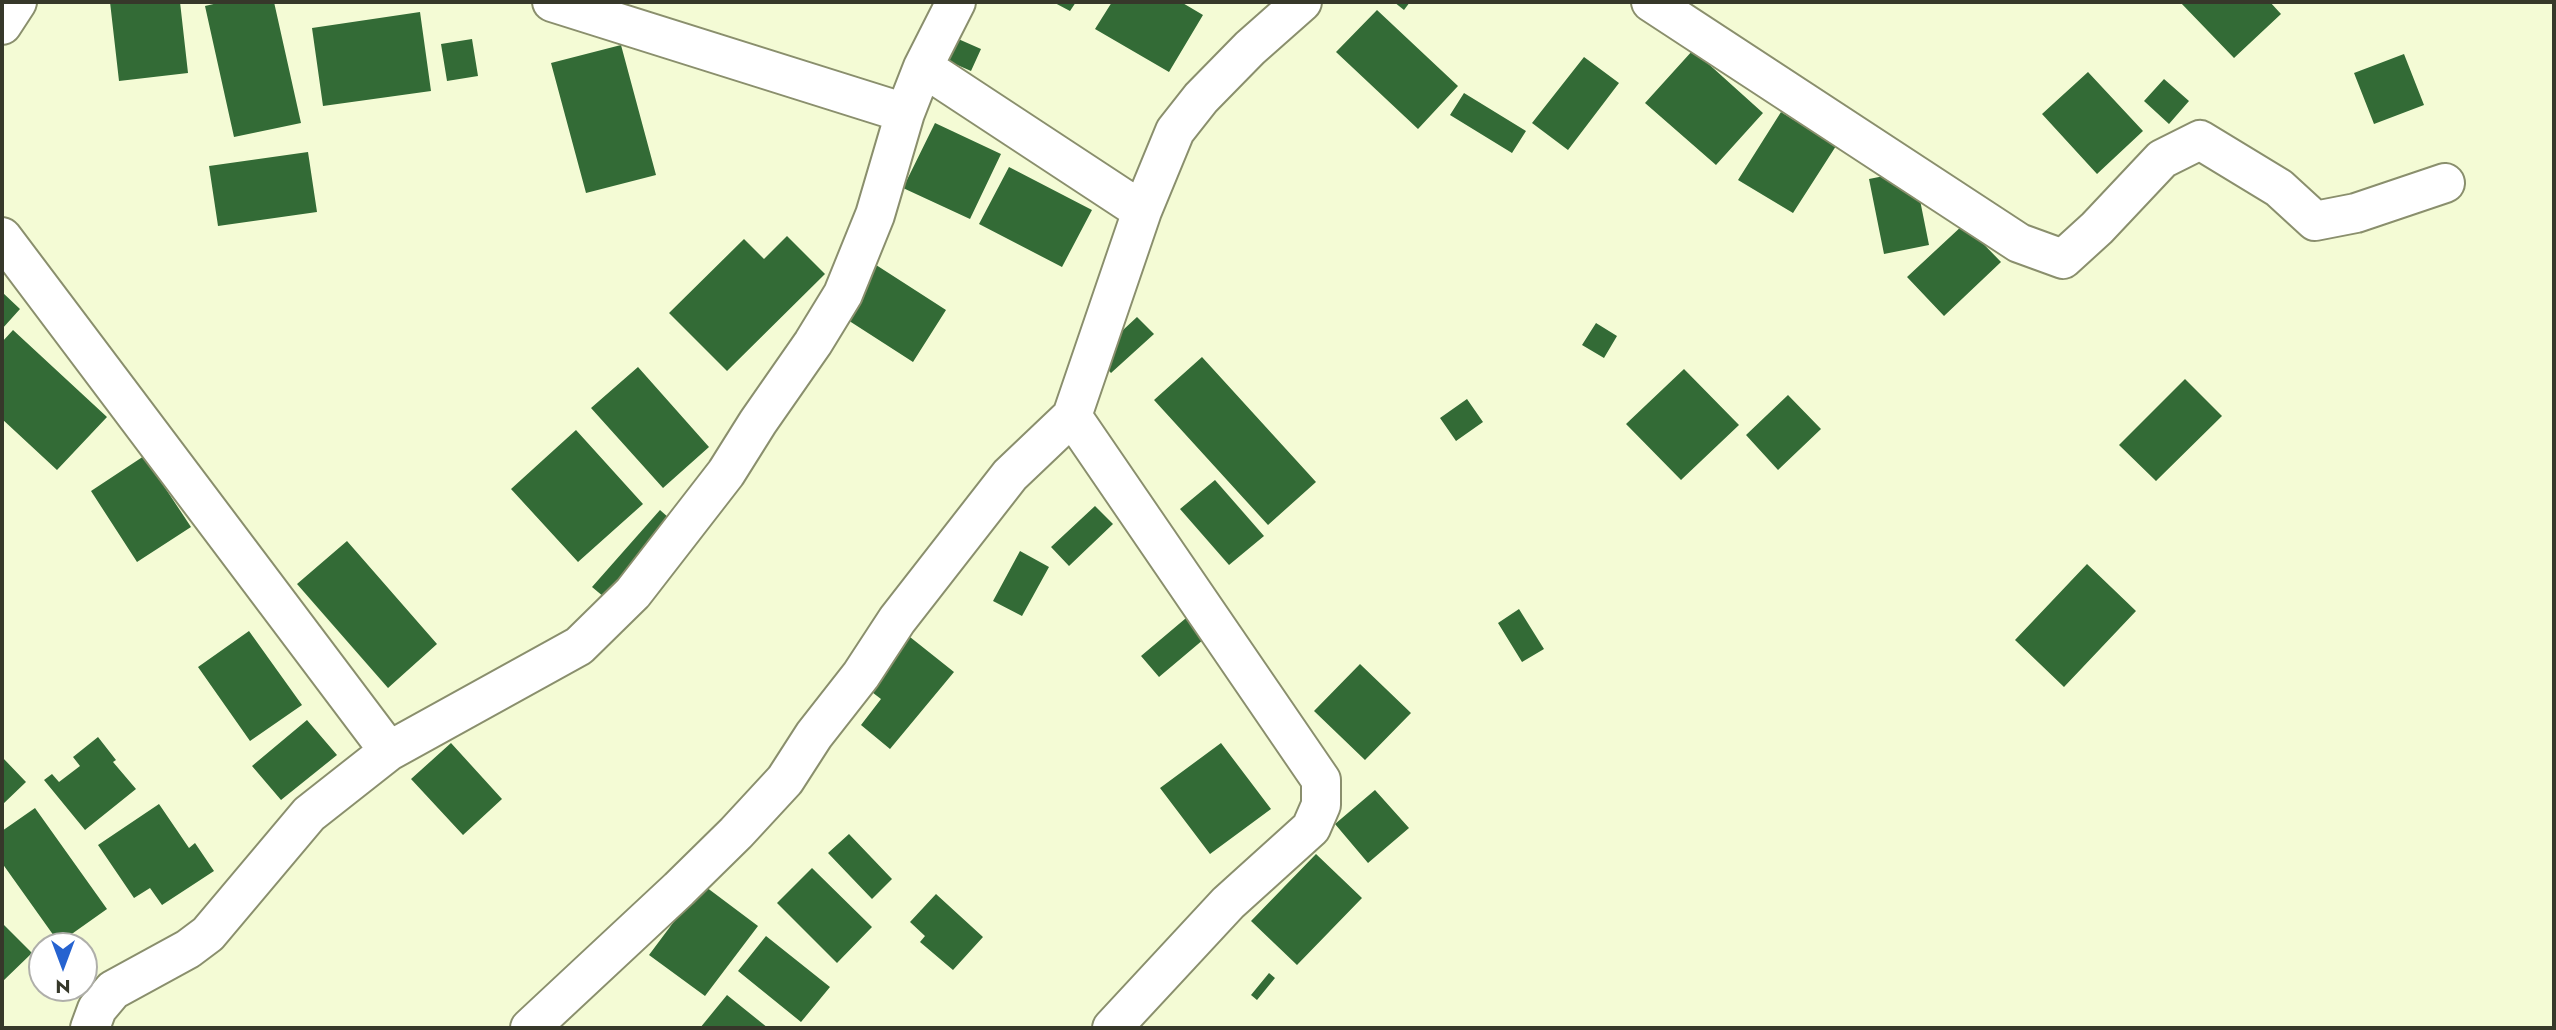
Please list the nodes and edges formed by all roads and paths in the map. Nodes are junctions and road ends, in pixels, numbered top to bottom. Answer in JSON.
{"nodes":[{"id":1,"x":17,"y":2,"type":"edge"},
{"id":2,"x":552,"y":2,"type":"edge"},
{"id":3,"x":956,"y":2,"type":"edge"},
{"id":4,"x":1302,"y":2,"type":"edge"},
{"id":5,"x":1651,"y":2,"type":"edge"},
{"id":6,"x":2,"y":25,"type":"edge"},
{"id":7,"x":923,"y":66,"type":"junction"},
{"id":8,"x":905,"y":113,"type":"junction"},
{"id":9,"x":2445,"y":183,"type":"dead end"},
{"id":10,"x":1143,"y":212,"type":"junction"},
{"id":11,"x":2,"y":237,"type":"edge"},
{"id":12,"x":1072,"y":416,"type":"junction"},
{"id":13,"x":389,"y":751,"type":"junction"},
{"id":14,"x":90,"y":1028,"type":"edge"},
{"id":15,"x":530,"y":1028,"type":"edge"},
{"id":16,"x":1112,"y":1028,"type":"edge"}],
"edges":[{"from":1,"to":6,"type":"street"},
{"from":2,"to":8,"type":"street"},
{"from":3,"to":7,"type":"street"},
{"from":4,"to":10,"type":"street"},
{"from":5,"to":9,"type":"street"},
{"from":7,"to":8,"type":"street"},
{"from":7,"to":10,"type":"street"},
{"from":8,"to":13,"type":"street"},
{"from":10,"to":12,"type":"street"},
{"from":11,"to":13,"type":"street"},
{"from":12,"to":15,"type":"street"},
{"from":12,"to":16,"type":"street"},
{"from":13,"to":14,"type":"street"}]}
